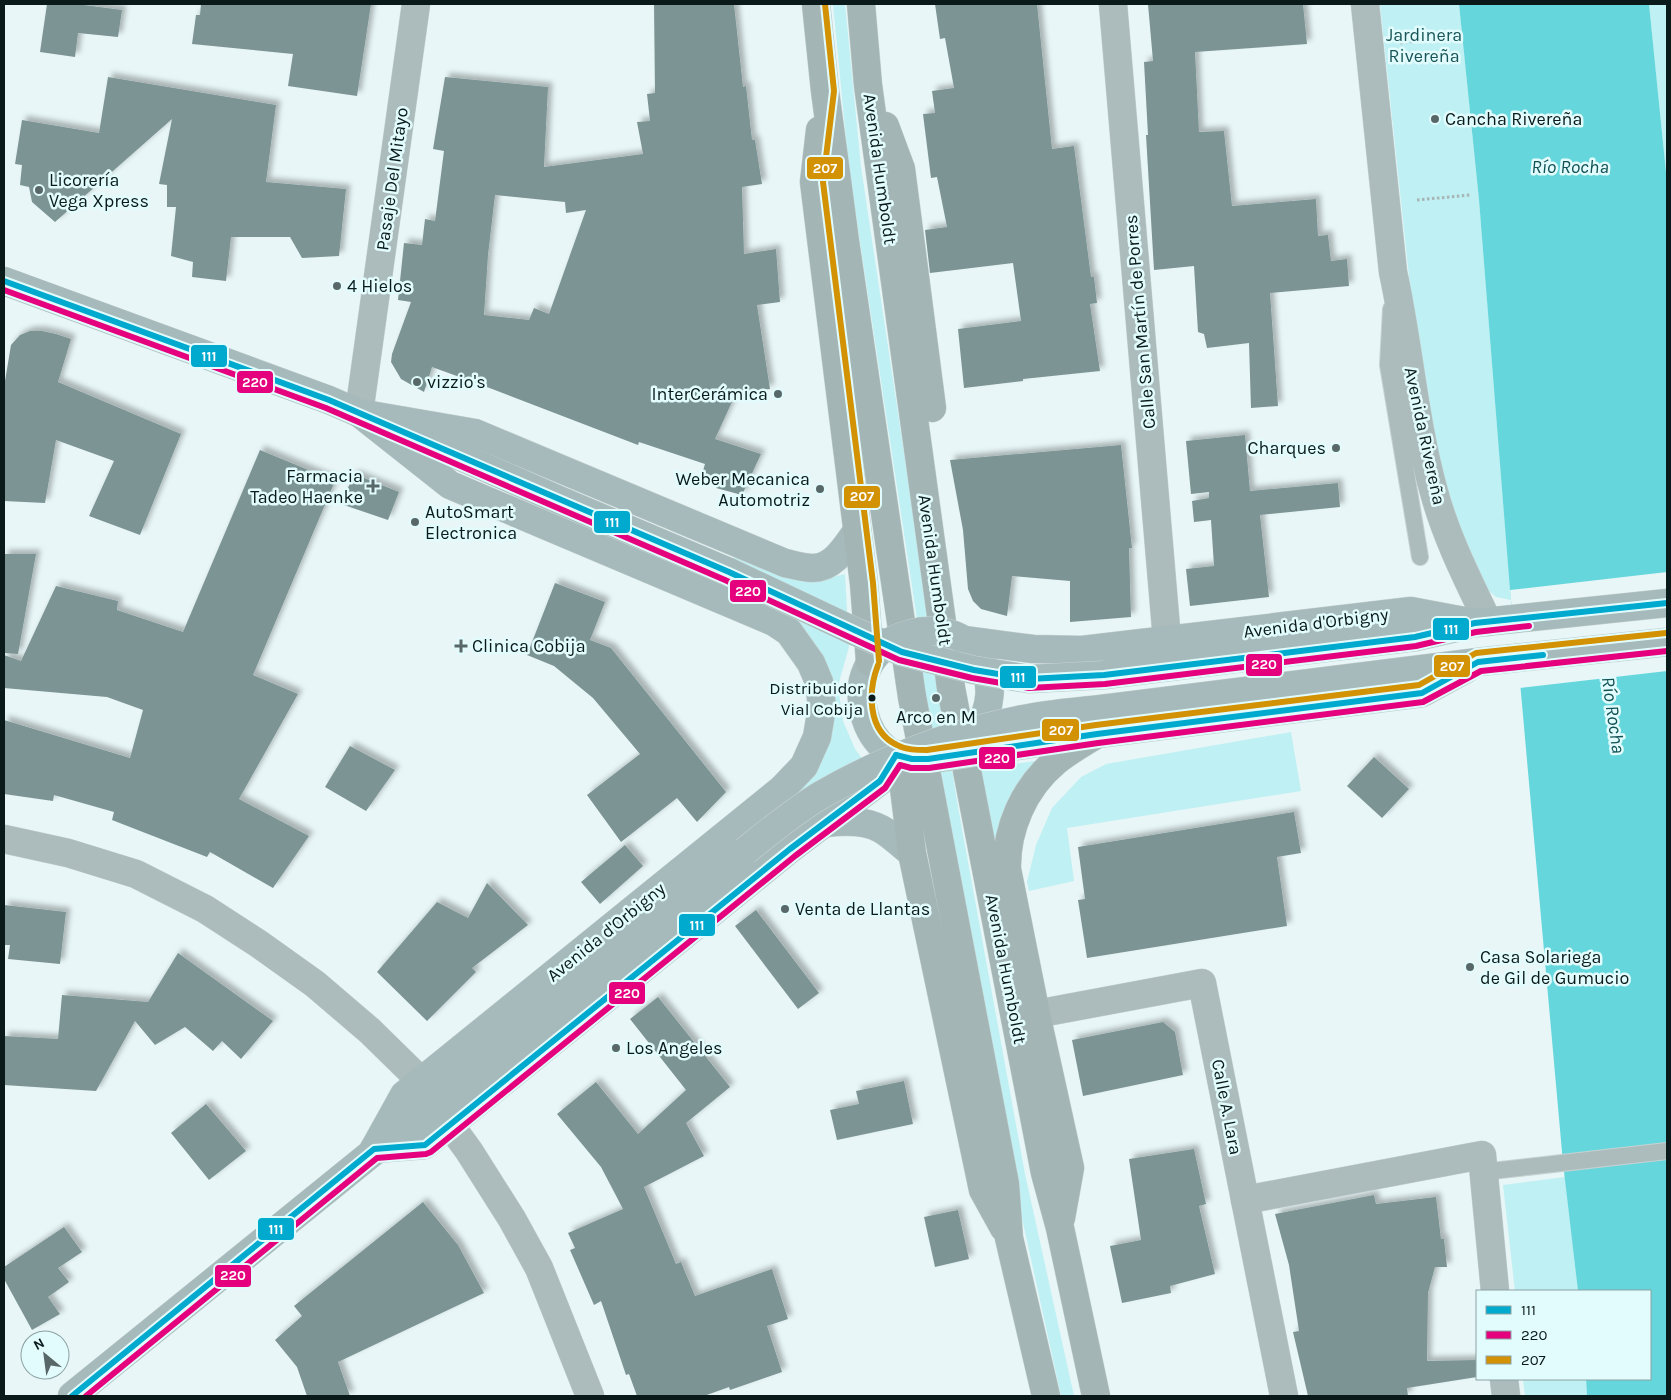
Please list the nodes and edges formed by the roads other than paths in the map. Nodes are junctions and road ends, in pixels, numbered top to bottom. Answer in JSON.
{"nodes":[{"id":1,"x":416,"y":4,"type":"edge"},
{"id":2,"x":816,"y":4,"type":"edge"},
{"id":3,"x":860,"y":4,"type":"edge"},
{"id":4,"x":1113,"y":4,"type":"edge"},
{"id":5,"x":1365,"y":4,"type":"edge"},
{"id":6,"x":868,"y":84,"type":"junction"},
{"id":7,"x":825,"y":91,"type":"junction"},
{"id":8,"x":1393,"y":272,"type":"junction"},
{"id":9,"x":4,"y":281,"type":"edge"},
{"id":10,"x":359,"y":413,"type":"junction"},
{"id":11,"x":857,"y":531,"type":"junction"},
{"id":12,"x":1420,"y":558,"type":"dead end"},
{"id":13,"x":1667,"y":603,"type":"edge"},
{"id":14,"x":1492,"y":621,"type":"junction"},
{"id":15,"x":962,"y":639,"type":"junction"},
{"id":16,"x":1167,"y":640,"type":"junction"},
{"id":17,"x":1667,"y":642,"type":"edge"},
{"id":18,"x":880,"y":652,"type":"junction"},
{"id":19,"x":1478,"y":662,"type":"junction"},
{"id":20,"x":1097,"y":734,"type":"junction"},
{"id":21,"x":975,"y":744,"type":"junction"},
{"id":22,"x":903,"y":756,"type":"junction"},
{"id":23,"x":826,"y":822,"type":"junction"},
{"id":24,"x":4,"y":839,"type":"edge"},
{"id":25,"x":912,"y":853,"type":"junction"},
{"id":26,"x":1036,"y":1014,"type":"junction"},
{"id":27,"x":422,"y":1082,"type":"junction"},
{"id":28,"x":450,"y":1125,"type":"junction"},
{"id":29,"x":374,"y":1150,"type":"junction"},
{"id":30,"x":1667,"y":1151,"type":"edge"},
{"id":31,"x":1483,"y":1164,"type":"junction"},
{"id":32,"x":1246,"y":1200,"type":"junction"},
{"id":33,"x":1060,"y":1228,"type":"junction"},
{"id":34,"x":1009,"y":1238,"type":"junction"},
{"id":35,"x":1495,"y":1290,"type":"edge"},
{"id":36,"x":1504,"y":1380,"type":"edge"},
{"id":37,"x":72,"y":1396,"type":"edge"},
{"id":38,"x":590,"y":1396,"type":"edge"},
{"id":39,"x":1046,"y":1396,"type":"edge"},
{"id":40,"x":1096,"y":1396,"type":"edge"},
{"id":41,"x":1284,"y":1396,"type":"edge"},
{"id":42,"x":1506,"y":1396,"type":"edge"}],
"edges":[{"from":1,"to":10,"type":"street","name":"Pasaje Del Mitayo"},
{"from":2,"to":7,"type":"main road"},
{"from":3,"to":6,"type":"main road","name":"Avenida Humboldt"},
{"from":4,"to":16,"type":"street","name":"Calle San Martín de Porres"},
{"from":5,"to":8,"type":"street","name":"Avenida Rivereña"},
{"from":6,"to":15,"type":"main road"},
{"from":6,"to":33,"type":"main road","name":"Avenida Humboldt"},
{"from":7,"to":11,"type":"main road"},
{"from":7,"to":34,"type":"main road"},
{"from":8,"to":12,"type":"lane","name":"Avenida Rivereña"},
{"from":8,"to":14,"type":"street","name":"Avenida Rivereña"},
{"from":9,"to":10,"type":"main road"},
{"from":10,"to":11,"type":"main road"},
{"from":10,"to":14,"type":"main road","bridge":true},
{"from":10,"to":27,"type":"main road","name":"Avenida d'Orbigny"},
{"from":11,"to":18,"type":"main road"},
{"from":13,"to":14,"type":"main road","name":"Avenida d'Orbigny"},
{"from":14,"to":16,"type":"main road","name":"Avenida d'Orbigny"},
{"from":15,"to":16,"type":"main road","name":"Avenida d'Orbigny"},
{"from":15,"to":18,"type":"main road","bridge":true},
{"from":15,"to":21,"type":"main road"},
{"from":17,"to":19,"type":"main road"},
{"from":18,"to":22,"type":"main road"},
{"from":19,"to":20,"type":"main road"},
{"from":19,"to":29,"type":"main road","bridge":true},
{"from":20,"to":21,"type":"main road"},
{"from":20,"to":26,"type":"main road"},
{"from":21,"to":22,"type":"main road","bridge":true},
{"from":22,"to":23,"type":"main road"},
{"from":22,"to":25,"type":"main road"},
{"from":23,"to":25,"type":"main road"},
{"from":23,"to":28,"type":"main road"},
{"from":24,"to":27,"type":"street"},
{"from":25,"to":34,"type":"main road"},
{"from":26,"to":32,"type":"street","name":"Calle A. Lara"},
{"from":26,"to":33,"type":"main road"},
{"from":27,"to":29,"type":"main road","name":"Avenida d'Orbigny"},
{"from":28,"to":29,"type":"main road"},
{"from":28,"to":38,"type":"street"},
{"from":29,"to":37,"type":"main road","name":"Avenida d'Orbigny"},
{"from":30,"to":31,"type":"lane"},
{"from":31,"to":32,"type":"street"},
{"from":31,"to":35,"type":"street"},
{"from":32,"to":41,"type":"street","name":"Calle A. Lara"},
{"from":33,"to":40,"type":"main road","name":"Avenida Humboldt"},
{"from":34,"to":39,"type":"main road"},
{"from":36,"to":42,"type":"street"}]}
